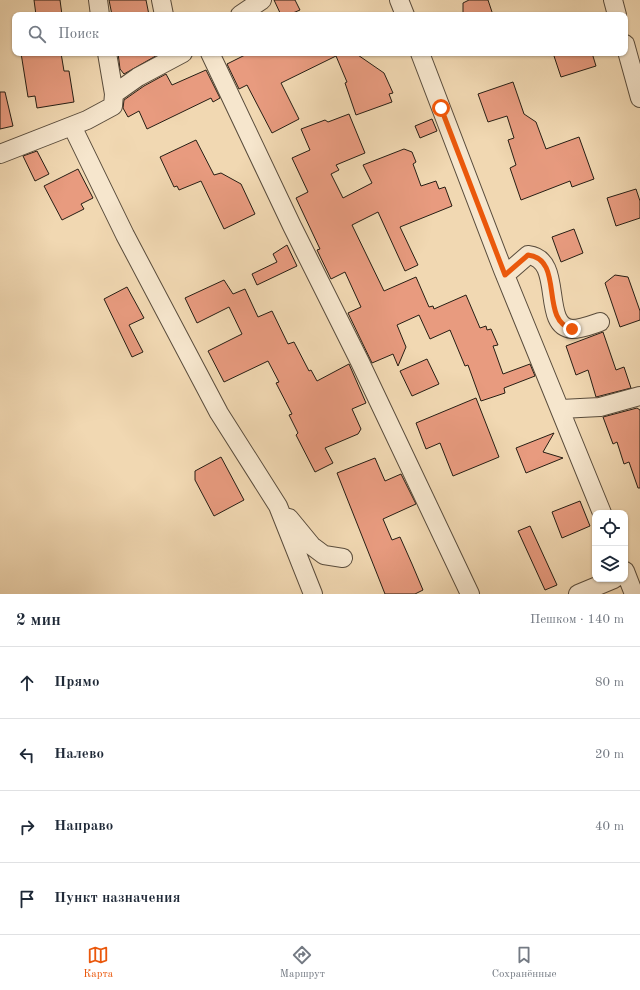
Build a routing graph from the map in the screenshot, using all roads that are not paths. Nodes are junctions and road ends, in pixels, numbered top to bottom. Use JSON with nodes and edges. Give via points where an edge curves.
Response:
{"nodes":[{"id":1,"x":98,"y":0,"type":"edge"},
{"id":2,"x":161,"y":0,"type":"edge"},
{"id":3,"x":262,"y":0,"type":"edge"},
{"id":4,"x":399,"y":0,"type":"edge"},
{"id":5,"x":613,"y":0,"type":"edge"},
{"id":6,"x":100,"y":12,"type":"edge"},
{"id":7,"x":163,"y":12,"type":"edge"},
{"id":8,"x":244,"y":12,"type":"edge"},
{"id":9,"x":404,"y":12,"type":"edge"},
{"id":10,"x":616,"y":12,"type":"edge"},
{"id":11,"x":628,"y":55,"type":"edge"},
{"id":12,"x":108,"y":56,"type":"edge"},
{"id":13,"x":174,"y":56,"type":"edge"},
{"id":14,"x":211,"y":56,"type":"edge"},
{"id":15,"x":421,"y":56,"type":"edge"},
{"id":16,"x":114,"y":94,"type":"junction"},
{"id":17,"x":640,"y":98,"type":"edge"},
{"id":18,"x":72,"y":126,"type":"junction"},
{"id":19,"x":0,"y":154,"type":"edge"},
{"id":20,"x":505,"y":275,"type":"junction"},
{"id":21,"x":600,"y":322,"type":"dead end"},
{"id":22,"x":640,"y":388,"type":"edge"},
{"id":23,"x":640,"y":391,"type":"edge"},
{"id":24,"x":640,"y":396,"type":"edge"},
{"id":25,"x":561,"y":409,"type":"junction"},
{"id":26,"x":278,"y":506,"type":"junction"},
{"id":27,"x":601,"y":510,"type":"edge"},
{"id":28,"x":324,"y":555,"type":"junction"},
{"id":29,"x":343,"y":558,"type":"dead end"},
{"id":30,"x":301,"y":566,"type":"junction"},
{"id":31,"x":606,"y":582,"type":"edge"},
{"id":32,"x":627,"y":582,"type":"edge"},
{"id":33,"x":313,"y":594,"type":"edge"},
{"id":34,"x":470,"y":594,"type":"edge"},
{"id":35,"x":578,"y":594,"type":"edge"},
{"id":36,"x":634,"y":594,"type":"edge"}],
"edges":[{"from":1,"to":6,"type":"street"},
{"from":2,"to":7,"type":"street"},
{"from":3,"to":8,"type":"street"},
{"from":4,"to":9,"type":"street"},
{"from":5,"to":10,"type":"street"},
{"from":11,"to":17,"type":"street"},
{"from":12,"to":16,"type":"street"},
{"from":13,"to":16,"type":"street"},
{"from":14,"to":34,"type":"street"},
{"from":15,"to":20,"type":"street"},
{"from":16,"to":18,"type":"street","via":[[113,106]]},
{"from":18,"to":19,"type":"street"},
{"from":18,"to":26,"type":"street","via":[[125,235],[216,406]]},
{"from":20,"to":21,"type":"street","via":[[528,255],[536,256],[543,262],[558,319],[565,327],[584,328]]},
{"from":20,"to":25,"type":"street"},
{"from":22,"to":23,"type":"street"},
{"from":24,"to":25,"type":"street","via":[[600,407]]},
{"from":25,"to":27,"type":"street"},
{"from":26,"to":28,"type":"street","via":[[312,546]]},
{"from":26,"to":30,"type":"street"},
{"from":28,"to":29,"type":"street"},
{"from":28,"to":30,"type":"street","via":[[308,557]]},
{"from":30,"to":33,"type":"street"},
{"from":31,"to":35,"type":"street"},
{"from":32,"to":36,"type":"street"}]}
